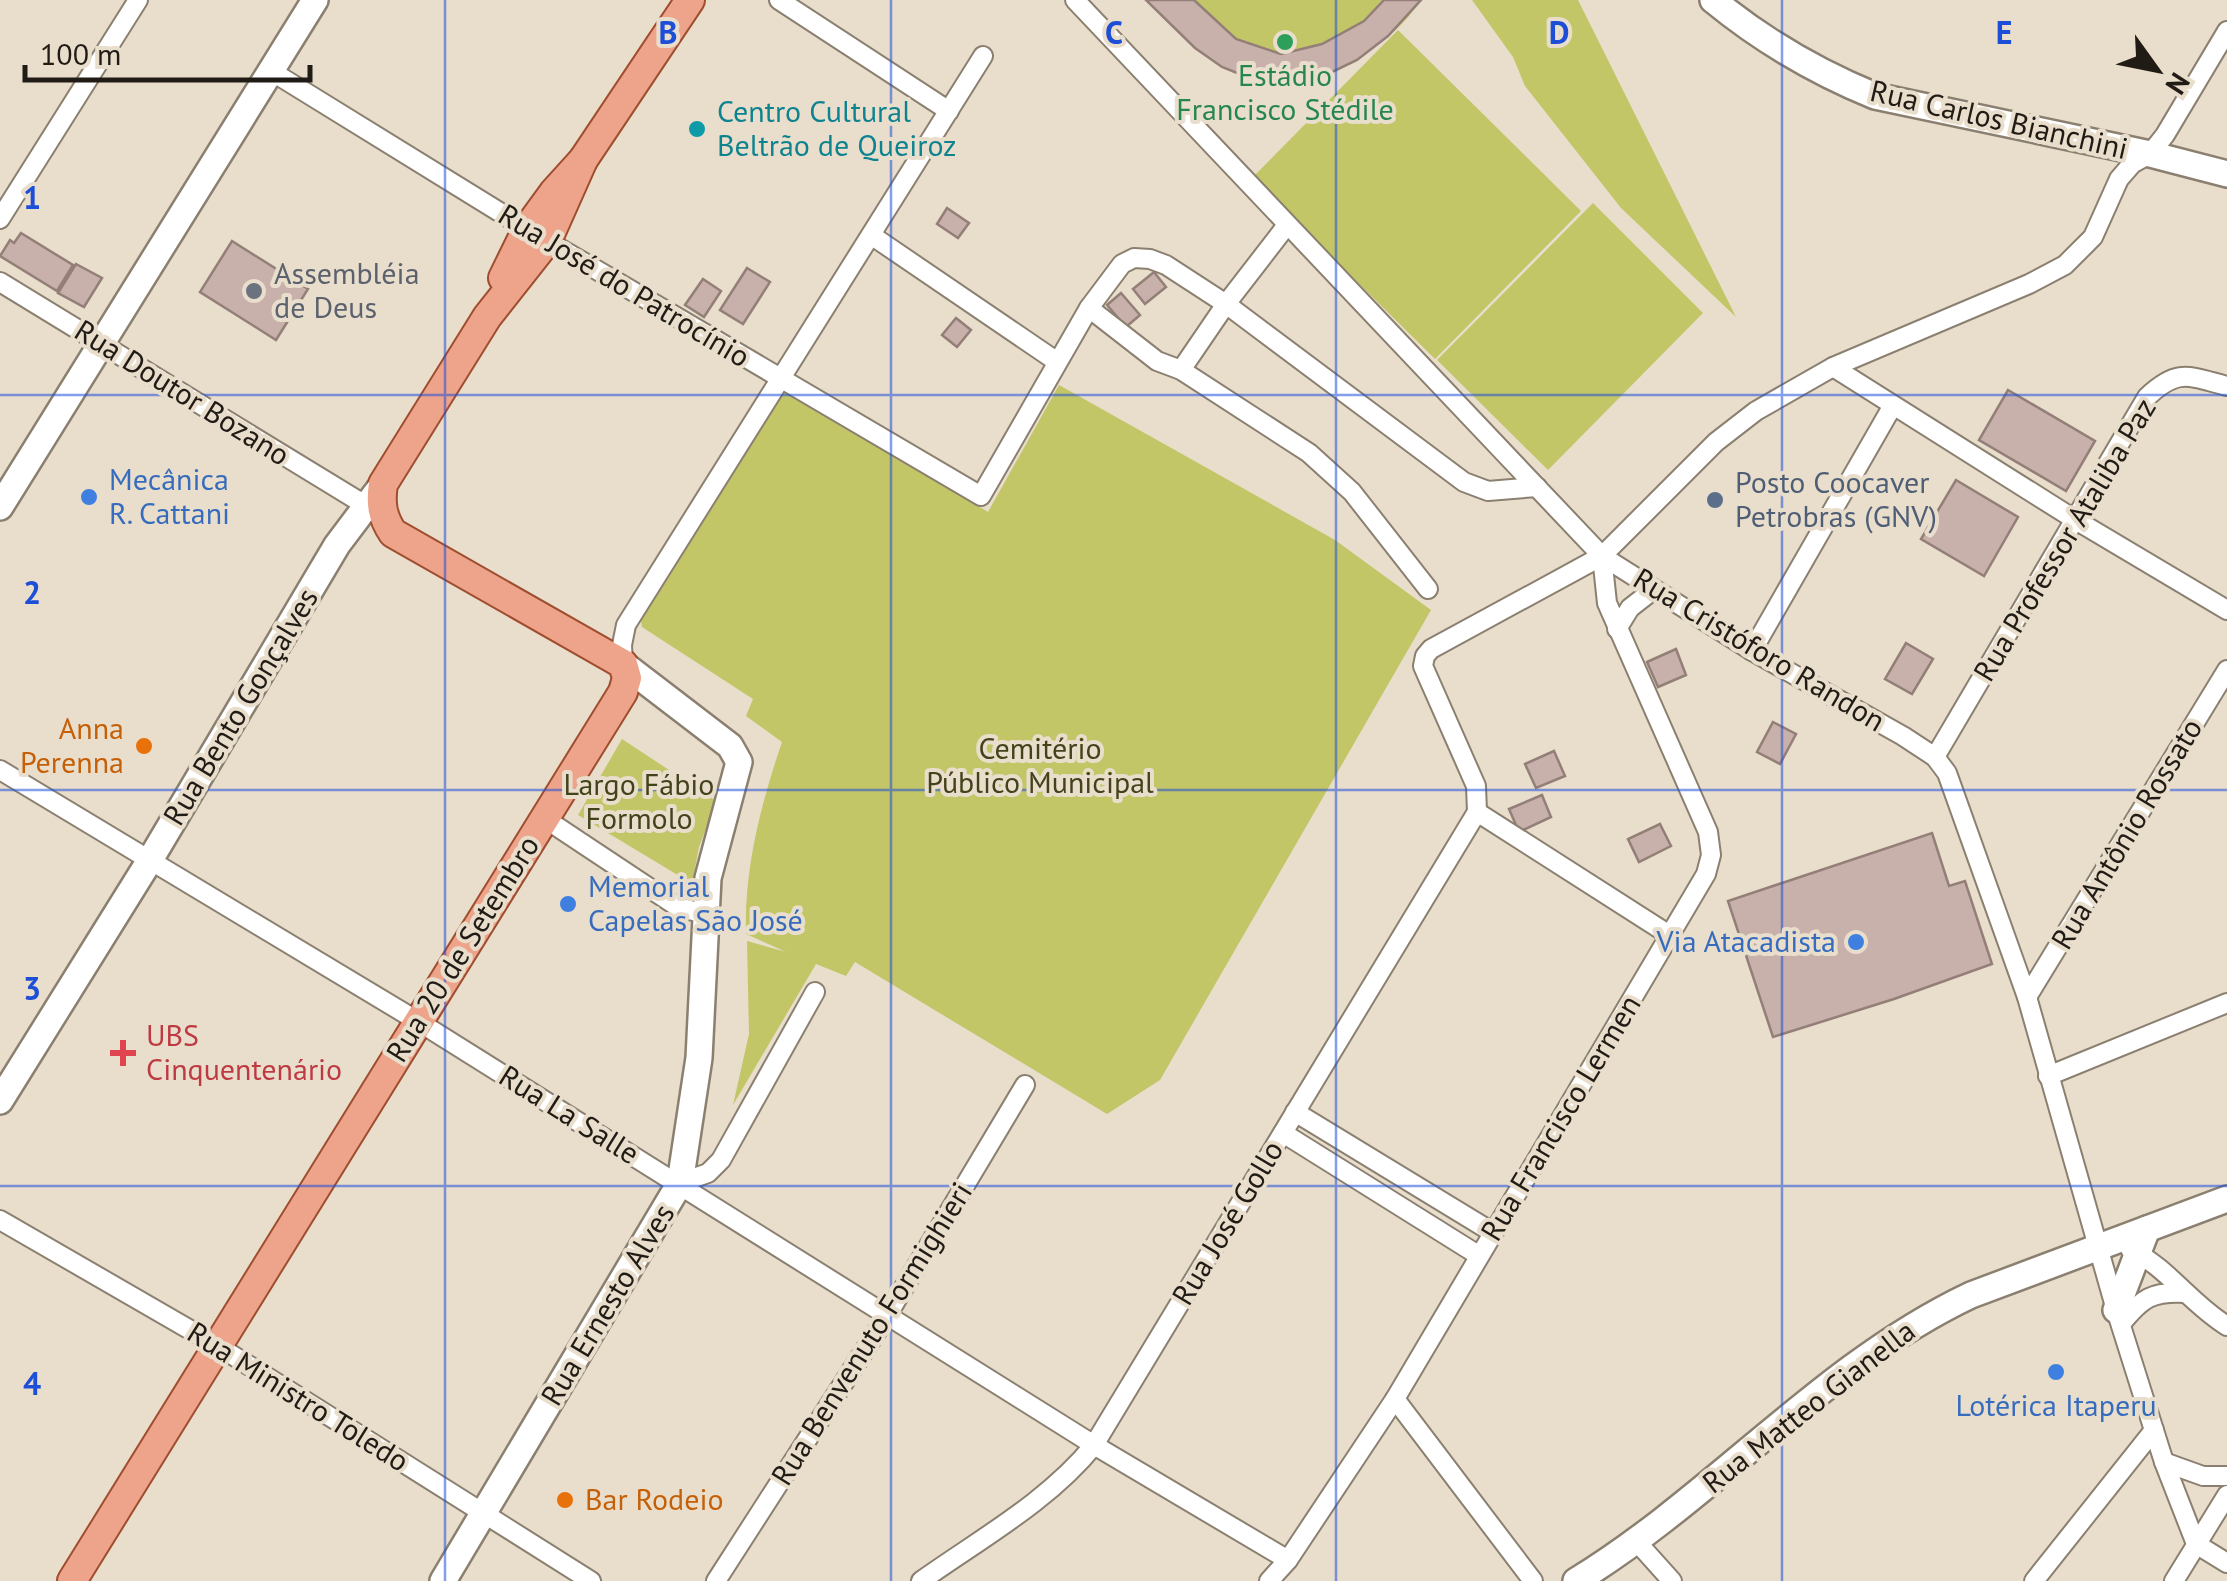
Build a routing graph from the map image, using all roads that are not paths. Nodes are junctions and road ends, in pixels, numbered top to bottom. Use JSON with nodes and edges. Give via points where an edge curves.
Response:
{"nodes":[{"id":1,"x":138,"y":0,"type":"edge"},
{"id":2,"x":315,"y":0,"type":"edge"},
{"id":3,"x":690,"y":0,"type":"edge"},
{"id":4,"x":779,"y":0,"type":"edge"},
{"id":5,"x":1075,"y":0,"type":"edge"},
{"id":6,"x":1714,"y":0,"type":"edge"},
{"id":7,"x":1736,"y":0,"type":"edge"},
{"id":8,"x":2227,"y":31,"type":"edge"},
{"id":9,"x":1778,"y":48,"type":"junction"},
{"id":10,"x":983,"y":56,"type":"dead end"},
{"id":11,"x":271,"y":70,"type":"junction"},
{"id":12,"x":948,"y":111,"type":"junction"},
{"id":13,"x":2150,"y":154,"type":"junction"},
{"id":14,"x":2227,"y":174,"type":"edge"},
{"id":15,"x":0,"y":219,"type":"edge"},
{"id":16,"x":1287,"y":225,"type":"junction"},
{"id":17,"x":537,"y":235,"type":"junction"},
{"id":18,"x":871,"y":235,"type":"junction"},
{"id":19,"x":0,"y":282,"type":"edge"},
{"id":20,"x":1226,"y":304,"type":"junction"},
{"id":21,"x":1089,"y":308,"type":"junction"},
{"id":22,"x":102,"y":343,"type":"junction"},
{"id":23,"x":1056,"y":361,"type":"junction"},
{"id":24,"x":1833,"y":367,"type":"junction"},
{"id":25,"x":1181,"y":370,"type":"junction"},
{"id":26,"x":780,"y":380,"type":"junction"},
{"id":27,"x":2227,"y":386,"type":"edge"},
{"id":28,"x":1892,"y":407,"type":"junction"},
{"id":29,"x":1537,"y":487,"type":"junction"},
{"id":30,"x":374,"y":494,"type":"junction"},
{"id":31,"x":0,"y":507,"type":"edge"},
{"id":32,"x":2074,"y":519,"type":"junction"},
{"id":33,"x":393,"y":533,"type":"junction"},
{"id":34,"x":337,"y":545,"type":"junction"},
{"id":35,"x":1602,"y":556,"type":"junction"},
{"id":36,"x":1428,"y":590,"type":"dead end"},
{"id":37,"x":1653,"y":590,"type":"junction"},
{"id":38,"x":2227,"y":610,"type":"edge"},
{"id":39,"x":1617,"y":630,"type":"junction"},
{"id":40,"x":1752,"y":651,"type":"junction"},
{"id":41,"x":624,"y":664,"type":"junction"},
{"id":42,"x":2227,"y":670,"type":"edge"},
{"id":43,"x":1934,"y":757,"type":"junction"},
{"id":44,"x":0,"y":770,"type":"edge"},
{"id":45,"x":1476,"y":812,"type":"junction"},
{"id":46,"x":544,"y":818,"type":"junction"},
{"id":47,"x":150,"y":860,"type":"junction"},
{"id":48,"x":705,"y":914,"type":"junction"},
{"id":49,"x":1671,"y":936,"type":"junction"},
{"id":50,"x":815,"y":992,"type":"dead end"},
{"id":51,"x":2027,"y":998,"type":"junction"},
{"id":52,"x":2227,"y":1004,"type":"edge"},
{"id":53,"x":419,"y":1022,"type":"junction"},
{"id":54,"x":2048,"y":1076,"type":"junction"},
{"id":55,"x":1025,"y":1086,"type":"dead end"},
{"id":56,"x":0,"y":1101,"type":"edge"},
{"id":57,"x":1295,"y":1112,"type":"junction"},
{"id":58,"x":1283,"y":1133,"type":"junction"},
{"id":59,"x":680,"y":1183,"type":"junction"},
{"id":60,"x":2227,"y":1199,"type":"edge"},
{"id":61,"x":0,"y":1220,"type":"edge"},
{"id":62,"x":1492,"y":1232,"type":"junction"},
{"id":63,"x":2125,"y":1244,"type":"junction"},
{"id":64,"x":1478,"y":1255,"type":"junction"},
{"id":65,"x":2186,"y":1293,"type":"junction"},
{"id":66,"x":888,"y":1314,"type":"junction"},
{"id":67,"x":2118,"y":1317,"type":"junction"},
{"id":68,"x":2227,"y":1326,"type":"edge"},
{"id":69,"x":218,"y":1346,"type":"junction"},
{"id":70,"x":1395,"y":1399,"type":"junction"},
{"id":71,"x":2154,"y":1430,"type":"junction"},
{"id":72,"x":1094,"y":1445,"type":"junction"},
{"id":73,"x":2164,"y":1462,"type":"junction"},
{"id":74,"x":2227,"y":1476,"type":"edge"},
{"id":75,"x":2227,"y":1495,"type":"edge"},
{"id":76,"x":484,"y":1512,"type":"junction"},
{"id":77,"x":1637,"y":1542,"type":"junction"},
{"id":78,"x":2196,"y":1544,"type":"junction"},
{"id":79,"x":1288,"y":1560,"type":"junction"},
{"id":80,"x":2227,"y":1563,"type":"edge"},
{"id":81,"x":72,"y":1581,"type":"edge"},
{"id":82,"x":443,"y":1581,"type":"edge"},
{"id":83,"x":591,"y":1581,"type":"edge"},
{"id":84,"x":716,"y":1581,"type":"edge"},
{"id":85,"x":922,"y":1581,"type":"edge"},
{"id":86,"x":1268,"y":1581,"type":"edge"},
{"id":87,"x":1533,"y":1581,"type":"edge"},
{"id":88,"x":1576,"y":1581,"type":"edge"},
{"id":89,"x":1672,"y":1581,"type":"edge"},
{"id":90,"x":2034,"y":1581,"type":"edge"},
{"id":91,"x":2174,"y":1581,"type":"edge"}],
"edges":[{"from":1,"to":15,"type":"street"},
{"from":2,"to":11,"type":"street"},
{"from":3,"to":17,"type":"main road","name":"Rua Bento Gonçalves","via":[[583,160],[554,192]]},
{"from":4,"to":12,"type":"street"},
{"from":5,"to":16,"type":"street","name":"Rua Cristóforo Randon"},
{"from":6,"to":9,"type":"street","name":"Rua Carlos Bianchini"},
{"from":7,"to":9,"type":"street","name":"Rua Carlos Bianchini"},
{"from":8,"to":13,"type":"street"},
{"from":9,"to":13,"type":"street","name":"Rua Carlos Bianchini","via":[[1876,96]]},
{"from":10,"to":12,"type":"street","name":"Rua 20 de Setembro"},
{"from":11,"to":17,"type":"street","name":"Rua José do Patrocínio"},
{"from":11,"to":22,"type":"street"},
{"from":12,"to":18,"type":"street","name":"Rua 20 de Setembro"},
{"from":13,"to":14,"type":"street","name":"Rua Carlos Bianchini"},
{"from":13,"to":24,"type":"street","via":[[2119,179],[2093,237],[2065,265]]},
{"from":16,"to":20,"type":"street"},
{"from":16,"to":29,"type":"street","name":"Rua Cristóforo Randon"},
{"from":17,"to":26,"type":"street","name":"Rua José do Patrocínio"},
{"from":17,"to":30,"type":"main road","name":"Rua Bento Gonçalves"},
{"from":18,"to":23,"type":"street"},
{"from":18,"to":26,"type":"street","name":"Rua 20 de Setembro"},
{"from":19,"to":22,"type":"street","name":"Rua Doutor Bozano"},
{"from":20,"to":21,"type":"street","via":[[1166,266],[1134,258]]},
{"from":20,"to":25,"type":"street"},
{"from":20,"to":29,"type":"street","via":[[1464,482],[1488,491]]},
{"from":21,"to":23,"type":"street"},
{"from":21,"to":25,"type":"street","via":[[1157,361]]},
{"from":22,"to":30,"type":"street","name":"Rua Doutor Bozano"},
{"from":22,"to":31,"type":"street"},
{"from":23,"to":26,"type":"street","name":"Rua José do Patrocínio","via":[[981,496]]},
{"from":24,"to":28,"type":"street"},
{"from":24,"to":35,"type":"street","via":[[1716,442]]},
{"from":25,"to":36,"type":"street","via":[[1309,453],[1352,492]]},
{"from":26,"to":41,"type":"street","name":"Rua 20 de Setembro","via":[[626,625]]},
{"from":27,"to":32,"type":"street","name":"Rua Professor Ataliba Paz","via":[[2184,374],[2165,380],[2147,397]]},
{"from":28,"to":32,"type":"street"},
{"from":28,"to":40,"type":"street"},
{"from":29,"to":35,"type":"street","name":"Rua Cristóforo Randon"},
{"from":30,"to":33,"type":"main road"},
{"from":30,"to":34,"type":"street","name":"Rua Bento Gonçalves"},
{"from":32,"to":38,"type":"street"},
{"from":32,"to":43,"type":"street","name":"Rua Professor Ataliba Paz"},
{"from":33,"to":34,"type":"street"},
{"from":33,"to":41,"type":"main road"},
{"from":34,"to":47,"type":"street","name":"Rua Bento Gonçalves"},
{"from":35,"to":37,"type":"street","name":"Rua Cristóforo Randon"},
{"from":35,"to":39,"type":"street","name":"Rua Francisco Lermen"},
{"from":35,"to":45,"type":"street","via":[[1424,656],[1422,666],[1476,786]]},
{"from":37,"to":39,"type":"street","via":[[1630,608]]},
{"from":37,"to":40,"type":"street","name":"Rua Cristóforo Randon"},
{"from":39,"to":49,"type":"street","name":"Rua Francisco Lermen","via":[[1708,832],[1706,874]]},
{"from":40,"to":43,"type":"street","name":"Rua Cristóforo Randon"},
{"from":41,"to":46,"type":"main road","name":"Rua 20 de Setembro","via":[[623,692]]},
{"from":41,"to":48,"type":"street","via":[[738,754]]},
{"from":42,"to":51,"type":"street","name":"Rua Antônio Rossato"},
{"from":43,"to":51,"type":"street","name":"Rua Cristóforo Randon","via":[[1948,773]]},
{"from":44,"to":47,"type":"street","name":"Rua La Salle"},
{"from":45,"to":49,"type":"street"},
{"from":45,"to":57,"type":"street","name":"Rua José Gollo"},
{"from":46,"to":48,"type":"street","via":[[678,907]]},
{"from":46,"to":53,"type":"main road","name":"Rua 20 de Setembro"},
{"from":47,"to":53,"type":"street","name":"Rua La Salle"},
{"from":47,"to":56,"type":"street","name":"Rua Bento Gonçalves"},
{"from":48,"to":59,"type":"street","via":[[700,1058]]},
{"from":49,"to":62,"type":"street","name":"Rua Francisco Lermen"},
{"from":50,"to":59,"type":"street","name":"Rua Ernesto Alves","via":[[721,1160]]},
{"from":51,"to":54,"type":"street","name":"Rua Cristóforo Randon"},
{"from":52,"to":54,"type":"street"},
{"from":53,"to":59,"type":"street","name":"Rua La Salle"},
{"from":53,"to":69,"type":"main road","name":"Rua 20 de Setembro"},
{"from":54,"to":63,"type":"street","name":"Rua Cristóforo Randon"},
{"from":55,"to":66,"type":"street","name":"Rua Benvenuto Formighieri"},
{"from":57,"to":58,"type":"street","name":"Rua José Gollo"},
{"from":57,"to":62,"type":"street"},
{"from":58,"to":64,"type":"street"},
{"from":58,"to":72,"type":"street","name":"Rua José Gollo"},
{"from":59,"to":66,"type":"street","name":"Rua La Salle"},
{"from":59,"to":76,"type":"street","name":"Rua Ernesto Alves"},
{"from":60,"to":63,"type":"street","name":"Rua Matteo Gianella"},
{"from":61,"to":69,"type":"street","name":"Rua Ministro Toledo"},
{"from":62,"to":64,"type":"street","name":"Rua Francisco Lermen"},
{"from":63,"to":65,"type":"street"},
{"from":63,"to":67,"type":"street"},
{"from":63,"to":67,"type":"street","name":"Rua Cristóforo Randon"},
{"from":63,"to":77,"type":"street","name":"Rua Matteo Gianella","via":[[1971,1295],[1898,1334]]},
{"from":64,"to":70,"type":"street","name":"Rua Francisco Lermen"},
{"from":65,"to":67,"type":"street","via":[[2162,1292]]},
{"from":65,"to":68,"type":"street"},
{"from":66,"to":72,"type":"street","name":"Rua La Salle"},
{"from":66,"to":84,"type":"street","name":"Rua Benvenuto Formighieri"},
{"from":67,"to":71,"type":"street","name":"Rua Cristóforo Randon"},
{"from":69,"to":76,"type":"street","name":"Rua Ministro Toledo"},
{"from":69,"to":81,"type":"main road","name":"Rua 20 de Setembro"},
{"from":70,"to":79,"type":"street","name":"Rua Francisco Lermen"},
{"from":70,"to":87,"type":"street"},
{"from":71,"to":73,"type":"street","name":"Rua Cristóforo Randon"},
{"from":71,"to":90,"type":"street"},
{"from":72,"to":79,"type":"street","name":"Rua La Salle"},
{"from":72,"to":85,"type":"street","name":"Rua José Gollo","via":[[1075,1470]]},
{"from":73,"to":74,"type":"street","via":[[2203,1476]]},
{"from":73,"to":78,"type":"street","name":"Rua Cristóforo Randon"},
{"from":75,"to":78,"type":"street"},
{"from":76,"to":82,"type":"street","name":"Rua Ernesto Alves"},
{"from":76,"to":83,"type":"street","name":"Rua Ministro Toledo"},
{"from":77,"to":88,"type":"street","name":"Rua Matteo Gianella"},
{"from":77,"to":89,"type":"street"},
{"from":78,"to":80,"type":"street"},
{"from":78,"to":91,"type":"street"},
{"from":79,"to":86,"type":"street","name":"Rua Francisco Lermen"}]}
